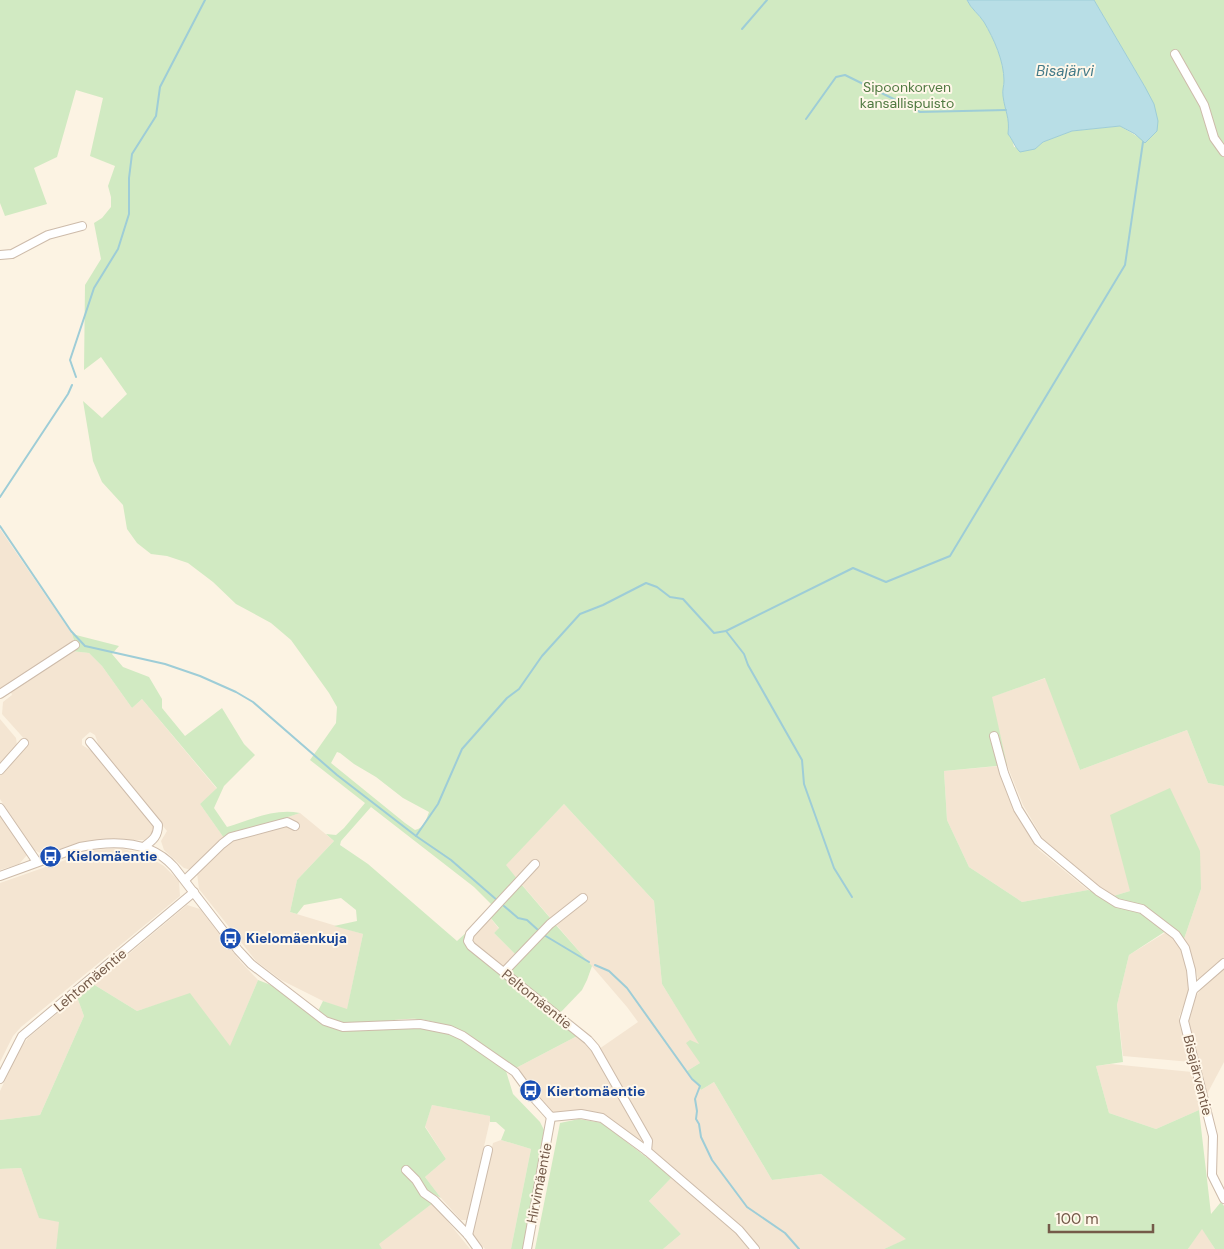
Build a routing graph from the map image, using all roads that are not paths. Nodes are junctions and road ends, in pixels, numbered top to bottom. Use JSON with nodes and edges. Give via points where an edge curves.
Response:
{"nodes":[{"id":1,"x":1175,"y":54,"type":"dead end"},
{"id":2,"x":1224,"y":152,"type":"edge"},
{"id":3,"x":82,"y":226,"type":"dead end"},
{"id":4,"x":0,"y":255,"type":"edge"},
{"id":5,"x":75,"y":646,"type":"dead end"},
{"id":6,"x":0,"y":694,"type":"edge"},
{"id":7,"x":994,"y":736,"type":"dead end"},
{"id":8,"x":90,"y":742,"type":"dead end"},
{"id":9,"x":24,"y":743,"type":"dead end"},
{"id":10,"x":0,"y":770,"type":"edge"},
{"id":11,"x":0,"y":808,"type":"edge"},
{"id":12,"x":295,"y":826,"type":"dead end"},
{"id":13,"x":145,"y":846,"type":"junction"},
{"id":14,"x":37,"y":862,"type":"junction"},
{"id":15,"x":535,"y":864,"type":"dead end"},
{"id":16,"x":0,"y":876,"type":"edge"},
{"id":17,"x":185,"y":880,"type":"junction"},
{"id":18,"x":194,"y":892,"type":"junction"},
{"id":19,"x":583,"y":898,"type":"dead end"},
{"id":20,"x":1224,"y":963,"type":"edge"},
{"id":21,"x":504,"y":972,"type":"junction"},
{"id":22,"x":1193,"y":990,"type":"junction"},
{"id":23,"x":0,"y":1079,"type":"edge"},
{"id":24,"x":551,"y":1117,"type":"junction"},
{"id":25,"x":488,"y":1150,"type":"dead end"},
{"id":26,"x":647,"y":1151,"type":"junction"},
{"id":27,"x":406,"y":1170,"type":"dead end"},
{"id":28,"x":1224,"y":1200,"type":"edge"},
{"id":29,"x":468,"y":1235,"type":"junction"},
{"id":30,"x":478,"y":1249,"type":"edge"},
{"id":31,"x":527,"y":1249,"type":"edge"},
{"id":32,"x":755,"y":1249,"type":"edge"}],
"edges":[{"from":1,"to":2,"type":"street","via":[[1204,105],[1214,138]]},
{"from":3,"to":4,"type":"street","via":[[48,235],[12,254]]},
{"from":5,"to":6,"type":"street"},
{"from":7,"to":22,"type":"street","via":[[1018,809],[1038,841],[1098,891],[1117,903],[1142,910],[1176,935],[1185,948]]},
{"from":8,"to":13,"type":"street","via":[[158,825],[154,840]]},
{"from":9,"to":10,"type":"street"},
{"from":11,"to":14,"type":"street"},
{"from":12,"to":17,"type":"street","via":[[287,822],[231,837]]},
{"from":13,"to":14,"type":"street","via":[[92,845]]},
{"from":13,"to":17,"type":"street","via":[[166,858]]},
{"from":14,"to":16,"type":"street"},
{"from":15,"to":21,"type":"street","name":"Peltomäentie","via":[[470,934],[468,941],[471,946]]},
{"from":17,"to":18,"type":"street"},
{"from":18,"to":23,"type":"street","name":"Lehtomäentie","via":[[22,1036]]},
{"from":18,"to":24,"type":"street","via":[[251,964],[325,1022],[342,1027],[420,1024],[450,1030],[516,1072]]},
{"from":19,"to":21,"type":"street","via":[[550,924]]},
{"from":20,"to":22,"type":"street"},
{"from":21,"to":26,"type":"street","name":"Peltomäentie","via":[[595,1048],[648,1141]]},
{"from":22,"to":28,"type":"street","name":"Bisajärventie","via":[[1184,1021],[1213,1136],[1212,1175]]},
{"from":24,"to":26,"type":"street","via":[[581,1114],[602,1118]]},
{"from":24,"to":31,"type":"street","name":"Hirvimäentie"},
{"from":25,"to":29,"type":"street"},
{"from":26,"to":32,"type":"street","via":[[739,1230]]},
{"from":27,"to":29,"type":"street","via":[[424,1193]]},
{"from":29,"to":30,"type":"street"}]}
